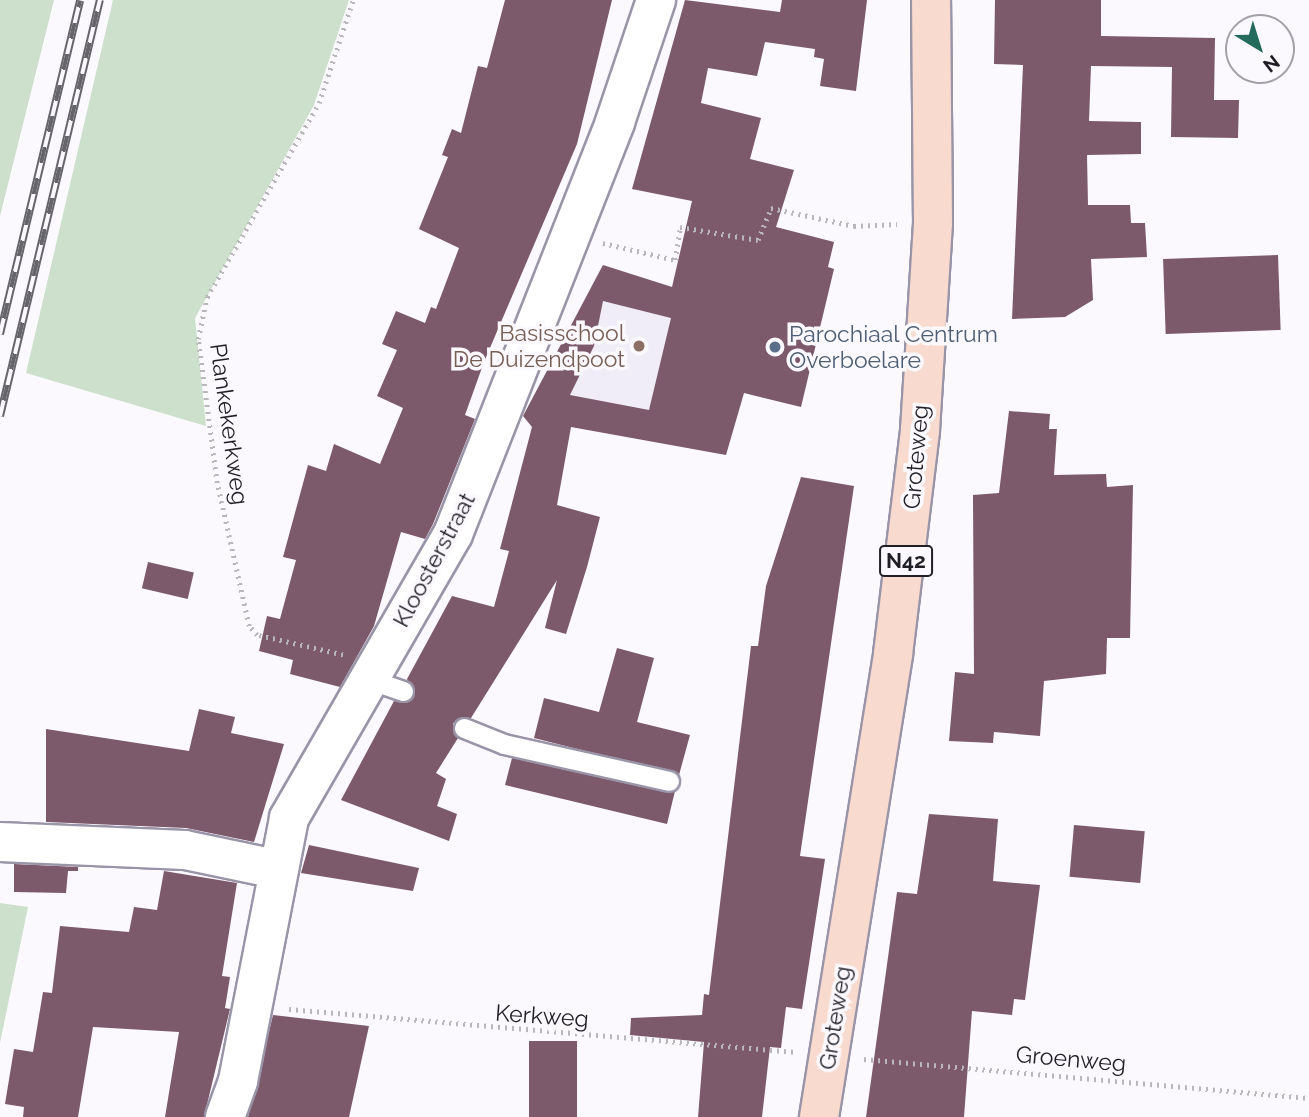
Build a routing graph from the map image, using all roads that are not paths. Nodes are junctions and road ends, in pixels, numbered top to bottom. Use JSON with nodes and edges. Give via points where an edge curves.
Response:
{"nodes":[{"id":1,"x":656,"y":0,"type":"edge"},
{"id":2,"x":932,"y":0,"type":"edge"},
{"id":3,"x":372,"y":671,"type":"junction"},
{"id":4,"x":403,"y":691,"type":"dead end"},
{"id":5,"x":464,"y":728,"type":"dead end"},
{"id":6,"x":669,"y":781,"type":"dead end"},
{"id":7,"x":0,"y":842,"type":"edge"},
{"id":8,"x":276,"y":869,"type":"junction"},
{"id":9,"x":225,"y":1117,"type":"edge"},
{"id":10,"x":819,"y":1117,"type":"edge"}],
"edges":[{"from":1,"to":3,"type":"street","name":"Kloosterstraat","via":[[572,235],[505,389],[490,450],[453,534]]},
{"from":2,"to":10,"type":"main road","name":"Groteweg","number":"N42","via":[[933,223],[908,542]]},
{"from":3,"to":4,"type":"lane"},
{"from":3,"to":8,"type":"street","name":"Kloosterstraat","via":[[289,818]]},
{"from":5,"to":6,"type":"lane","via":[[504,744]]},
{"from":7,"to":8,"type":"street","via":[[186,850]]},
{"from":8,"to":9,"type":"street","name":"Kloosterstraat","via":[[253,1003]]}]}
